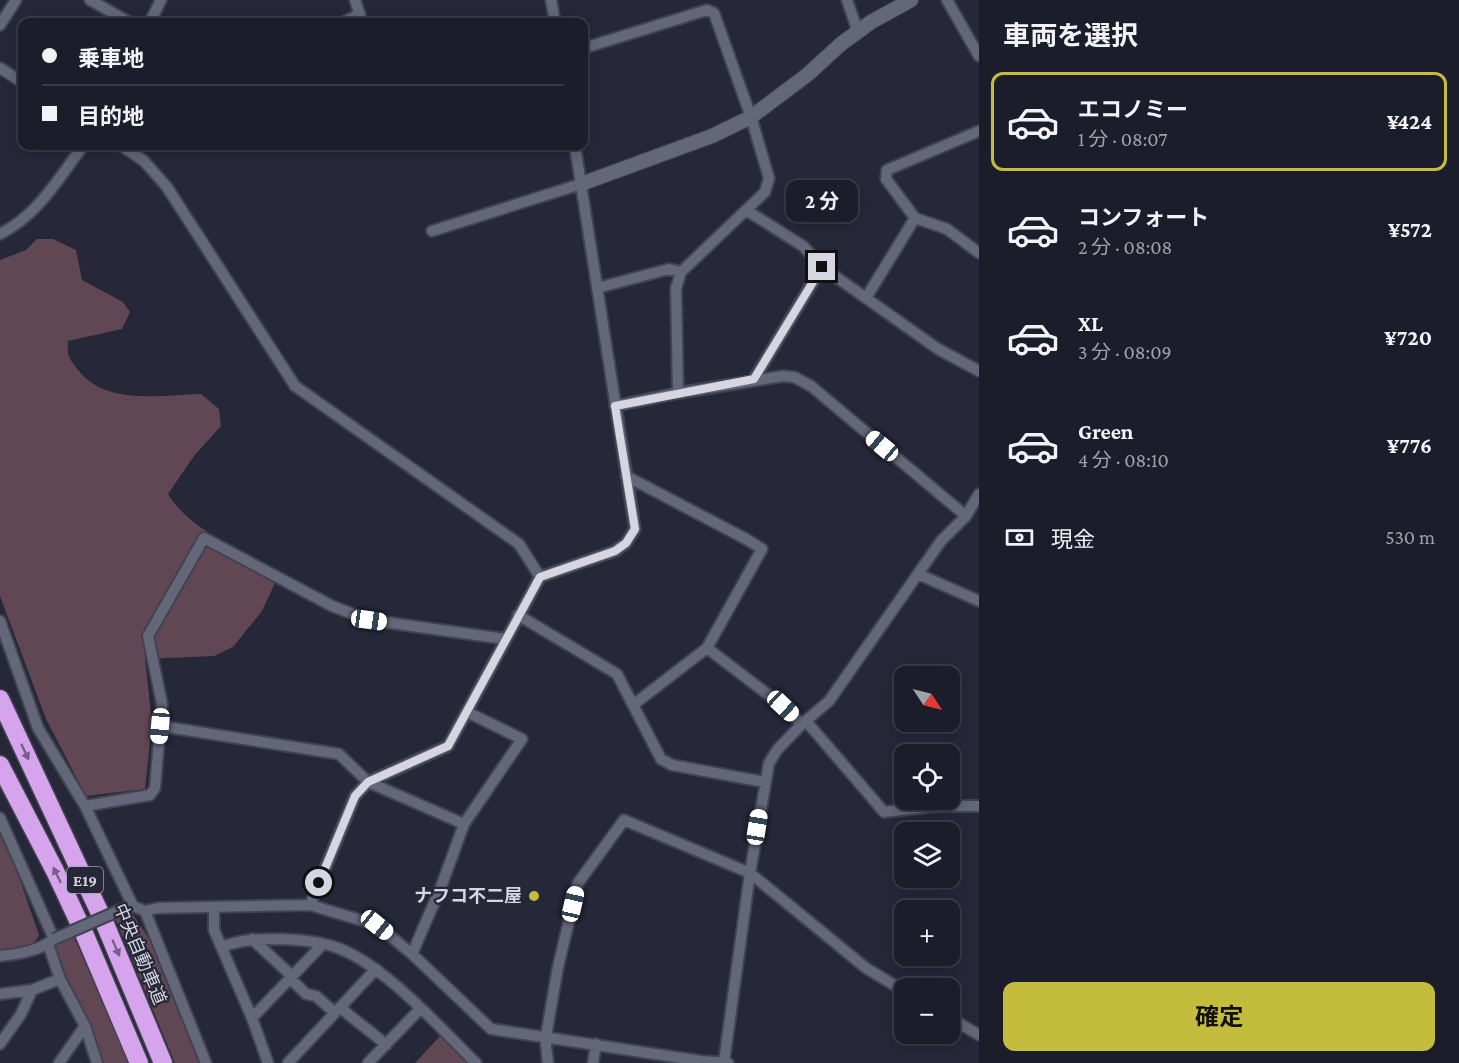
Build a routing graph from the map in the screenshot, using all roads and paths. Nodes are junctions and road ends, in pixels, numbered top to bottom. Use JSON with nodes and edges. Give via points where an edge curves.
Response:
{"nodes":[{"id":1,"x":16,"y":0,"type":"edge"},
{"id":2,"x":90,"y":0,"type":"edge"},
{"id":3,"x":161,"y":0,"type":"edge"},
{"id":4,"x":355,"y":0,"type":"edge"},
{"id":5,"x":551,"y":0,"type":"edge"},
{"id":6,"x":847,"y":0,"type":"edge"},
{"id":7,"x":911,"y":0,"type":"edge"},
{"id":8,"x":947,"y":0,"type":"edge"},
{"id":9,"x":122,"y":18,"type":"edge"},
{"id":10,"x":152,"y":18,"type":"edge"},
{"id":11,"x":361,"y":18,"type":"edge"},
{"id":12,"x":554,"y":18,"type":"edge"},
{"id":13,"x":0,"y":25,"type":"edge"},
{"id":14,"x":858,"y":32,"type":"junction"},
{"id":15,"x":588,"y":47,"type":"edge"},
{"id":16,"x":979,"y":56,"type":"edge"},
{"id":17,"x":0,"y":68,"type":"edge"},
{"id":18,"x":18,"y":79,"type":"edge"},
{"id":19,"x":751,"y":117,"type":"junction"},
{"id":20,"x":979,"y":131,"type":"edge"},
{"id":21,"x":79,"y":150,"type":"edge"},
{"id":22,"x":128,"y":150,"type":"edge"},
{"id":23,"x":576,"y":150,"type":"edge"},
{"id":24,"x":581,"y":184,"type":"junction"},
{"id":25,"x":746,"y":210,"type":"junction"},
{"id":26,"x":915,"y":218,"type":"junction"},
{"id":27,"x":432,"y":231,"type":"dead end"},
{"id":28,"x":0,"y":234,"type":"edge"},
{"id":29,"x":979,"y":253,"type":"edge"},
{"id":30,"x":822,"y":267,"type":"junction"},
{"id":31,"x":681,"y":272,"type":"junction"},
{"id":32,"x":597,"y":288,"type":"junction"},
{"id":33,"x":866,"y":298,"type":"junction"},
{"id":34,"x":979,"y":371,"type":"edge"},
{"id":35,"x":754,"y":379,"type":"junction"},
{"id":36,"x":678,"y":393,"type":"junction"},
{"id":37,"x":615,"y":406,"type":"junction"},
{"id":38,"x":626,"y":476,"type":"junction"},
{"id":39,"x":979,"y":494,"type":"edge"},
{"id":40,"x":966,"y":516,"type":"junction"},
{"id":41,"x":918,"y":574,"type":"junction"},
{"id":42,"x":540,"y":577,"type":"junction"},
{"id":43,"x":979,"y":601,"type":"edge"},
{"id":44,"x":518,"y":615,"type":"junction"},
{"id":45,"x":0,"y":621,"type":"edge"},
{"id":46,"x":506,"y":639,"type":"junction"},
{"id":47,"x":707,"y":648,"type":"junction"},
{"id":48,"x":0,"y":699,"type":"edge"},
{"id":49,"x":633,"y":705,"type":"junction"},
{"id":50,"x":467,"y":712,"type":"junction"},
{"id":51,"x":804,"y":722,"type":"junction"},
{"id":52,"x":160,"y":726,"type":"junction"},
{"id":53,"x":0,"y":765,"type":"edge"},
{"id":54,"x":368,"y":782,"type":"junction"},
{"id":55,"x":765,"y":782,"type":"junction"},
{"id":56,"x":85,"y":806,"type":"junction"},
{"id":57,"x":979,"y":806,"type":"edge"},
{"id":58,"x":0,"y":818,"type":"edge"},
{"id":59,"x":464,"y":824,"type":"junction"},
{"id":60,"x":750,"y":873,"type":"junction"},
{"id":61,"x":310,"y":905,"type":"junction"},
{"id":62,"x":129,"y":907,"type":"junction"},
{"id":63,"x":214,"y":907,"type":"junction"},
{"id":64,"x":145,"y":911,"type":"junction"},
{"id":65,"x":252,"y":939,"type":"junction"},
{"id":66,"x":51,"y":942,"type":"junction"},
{"id":67,"x":323,"y":944,"type":"junction"},
{"id":68,"x":222,"y":947,"type":"junction"},
{"id":69,"x":412,"y":954,"type":"junction"},
{"id":70,"x":0,"y":956,"type":"edge"},
{"id":71,"x":376,"y":969,"type":"junction"},
{"id":72,"x":291,"y":977,"type":"junction"},
{"id":73,"x":60,"y":979,"type":"junction"},
{"id":74,"x":894,"y":985,"type":"edge"},
{"id":75,"x":32,"y":990,"type":"junction"},
{"id":76,"x":0,"y":994,"type":"edge"},
{"id":77,"x":420,"y":1009,"type":"junction"},
{"id":78,"x":338,"y":1010,"type":"junction"},
{"id":79,"x":252,"y":1018,"type":"junction"},
{"id":80,"x":960,"y":1024,"type":"edge"},
{"id":81,"x":85,"y":1026,"type":"junction"},
{"id":82,"x":979,"y":1035,"type":"edge"},
{"id":83,"x":545,"y":1036,"type":"junction"},
{"id":84,"x":0,"y":1044,"type":"edge"},
{"id":85,"x":596,"y":1044,"type":"junction"},
{"id":86,"x":386,"y":1045,"type":"junction"},
{"id":87,"x":660,"y":1059,"type":"edge"},
{"id":88,"x":700,"y":1062,"type":"edge"},
{"id":89,"x":59,"y":1063,"type":"edge"},
{"id":90,"x":97,"y":1063,"type":"edge"},
{"id":91,"x":139,"y":1063,"type":"edge"},
{"id":92,"x":164,"y":1063,"type":"edge"},
{"id":93,"x":206,"y":1063,"type":"edge"},
{"id":94,"x":268,"y":1063,"type":"edge"},
{"id":95,"x":288,"y":1063,"type":"edge"},
{"id":96,"x":369,"y":1063,"type":"edge"},
{"id":97,"x":476,"y":1063,"type":"edge"},
{"id":98,"x":548,"y":1063,"type":"edge"},
{"id":99,"x":593,"y":1063,"type":"edge"},
{"id":100,"x":726,"y":1063,"type":"edge"}],
"edges":[{"from":1,"to":13,"type":"street"},
{"from":2,"to":9,"type":"street"},
{"from":3,"to":10,"type":"street"},
{"from":4,"to":11,"type":"street"},
{"from":5,"to":12,"type":"street"},
{"from":6,"to":14,"type":"street"},
{"from":7,"to":14,"type":"street"},
{"from":8,"to":16,"type":"street"},
{"from":14,"to":19,"type":"street"},
{"from":15,"to":19,"type":"street","via":[[707,10],[714,13]]},
{"from":17,"to":18,"type":"street"},
{"from":19,"to":24,"type":"street","via":[[712,136]]},
{"from":19,"to":25,"type":"street","via":[[769,178],[765,192]]},
{"from":20,"to":26,"type":"street","via":[[887,170],[886,179]]},
{"from":21,"to":28,"type":"street","via":[[36,208]]},
{"from":22,"to":42,"type":"street","via":[[144,161],[167,187],[295,386],[519,544]]},
{"from":23,"to":24,"type":"street"},
{"from":24,"to":27,"type":"street"},
{"from":24,"to":32,"type":"street"},
{"from":25,"to":30,"type":"street","via":[[803,246]]},
{"from":25,"to":31,"type":"street"},
{"from":26,"to":29,"type":"street","via":[[947,229]]},
{"from":26,"to":33,"type":"street"},
{"from":30,"to":33,"type":"street"},
{"from":30,"to":35,"type":"street"},
{"from":31,"to":32,"type":"street","via":[[669,269]]},
{"from":31,"to":36,"type":"street","via":[[676,288]]},
{"from":32,"to":37,"type":"street"},
{"from":33,"to":34,"type":"street","via":[[938,349]]},
{"from":35,"to":36,"type":"street"},
{"from":35,"to":40,"type":"street","via":[[794,377],[811,386]]},
{"from":36,"to":37,"type":"street"},
{"from":37,"to":38,"type":"street"},
{"from":38,"to":42,"type":"street","via":[[635,529],[626,543],[615,551]]},
{"from":38,"to":47,"type":"street","via":[[762,549]]},
{"from":39,"to":40,"type":"street"},
{"from":40,"to":41,"type":"street","via":[[941,541]]},
{"from":41,"to":43,"type":"street"},
{"from":41,"to":51,"type":"street","via":[[829,701]]},
{"from":42,"to":44,"type":"street"},
{"from":44,"to":46,"type":"street"},
{"from":44,"to":49,"type":"street","via":[[611,669]]},
{"from":45,"to":56,"type":"street","via":[[38,728]]},
{"from":46,"to":50,"type":"street"},
{"from":46,"to":52,"type":"street","via":[[369,620],[332,606],[204,538],[148,636],[162,704]]},
{"from":47,"to":49,"type":"street"},
{"from":47,"to":51,"type":"street"},
{"from":48,"to":92,"type":"highway","name":"中央自動車道","number":"E19","one_way":true,"via":[[96,904]]},
{"from":49,"to":55,"type":"street","via":[[661,759],[672,765]]},
{"from":50,"to":54,"type":"street","via":[[448,746]]},
{"from":50,"to":59,"type":"street","via":[[522,739]]},
{"from":51,"to":55,"type":"street","via":[[777,750]]},
{"from":51,"to":57,"type":"street","via":[[884,812]]},
{"from":52,"to":54,"type":"street","via":[[339,754]]},
{"from":52,"to":56,"type":"street","via":[[155,788],[150,795]]},
{"from":91,"to":53,"type":"highway","number":"E19","one_way":true,"via":[[84,933]]},
{"from":54,"to":59,"type":"street"},
{"from":54,"to":61,"type":"street","via":[[355,796]]},
{"from":55,"to":60,"type":"street"},
{"from":56,"to":62,"type":"street"},
{"from":58,"to":66,"type":"street"},
{"from":59,"to":69,"type":"street"},
{"from":60,"to":74,"type":"street","via":[[866,968]]},
{"from":60,"to":83,"type":"street","via":[[624,820],[578,883]]},
{"from":60,"to":100,"type":"street"},
{"from":61,"to":63,"type":"street"},
{"from":61,"to":69,"type":"street","via":[[377,925]]},
{"from":62,"to":64,"type":"street"},
{"from":62,"to":66,"type":"street","bridge":true},
{"from":63,"to":64,"type":"street"},
{"from":63,"to":68,"type":"street","via":[[214,930]]},
{"from":64,"to":93,"type":"street"},
{"from":65,"to":67,"type":"street"},
{"from":65,"to":68,"type":"street"},
{"from":65,"to":72,"type":"street"},
{"from":66,"to":70,"type":"street","via":[[22,954]]},
{"from":66,"to":73,"type":"street"},
{"from":67,"to":71,"type":"street"},
{"from":67,"to":72,"type":"street"},
{"from":68,"to":79,"type":"street"},
{"from":69,"to":83,"type":"street","via":[[491,1029]]},
{"from":71,"to":77,"type":"street"},
{"from":71,"to":78,"type":"street"},
{"from":72,"to":78,"type":"street","via":[[306,994]]},
{"from":72,"to":79,"type":"street"},
{"from":73,"to":75,"type":"street"},
{"from":73,"to":81,"type":"street"},
{"from":75,"to":76,"type":"street"},
{"from":75,"to":84,"type":"street"},
{"from":77,"to":86,"type":"street"},
{"from":77,"to":97,"type":"street"},
{"from":78,"to":86,"type":"street"},
{"from":78,"to":95,"type":"street"},
{"from":79,"to":94,"type":"street"},
{"from":80,"to":82,"type":"street"},
{"from":81,"to":89,"type":"street"},
{"from":81,"to":90,"type":"street"},
{"from":83,"to":85,"type":"street"},
{"from":83,"to":98,"type":"street"},
{"from":85,"to":87,"type":"street"},
{"from":85,"to":99,"type":"street"},
{"from":86,"to":96,"type":"street"},
{"from":87,"to":88,"type":"street"},
{"from":88,"to":100,"type":"street"}]}
